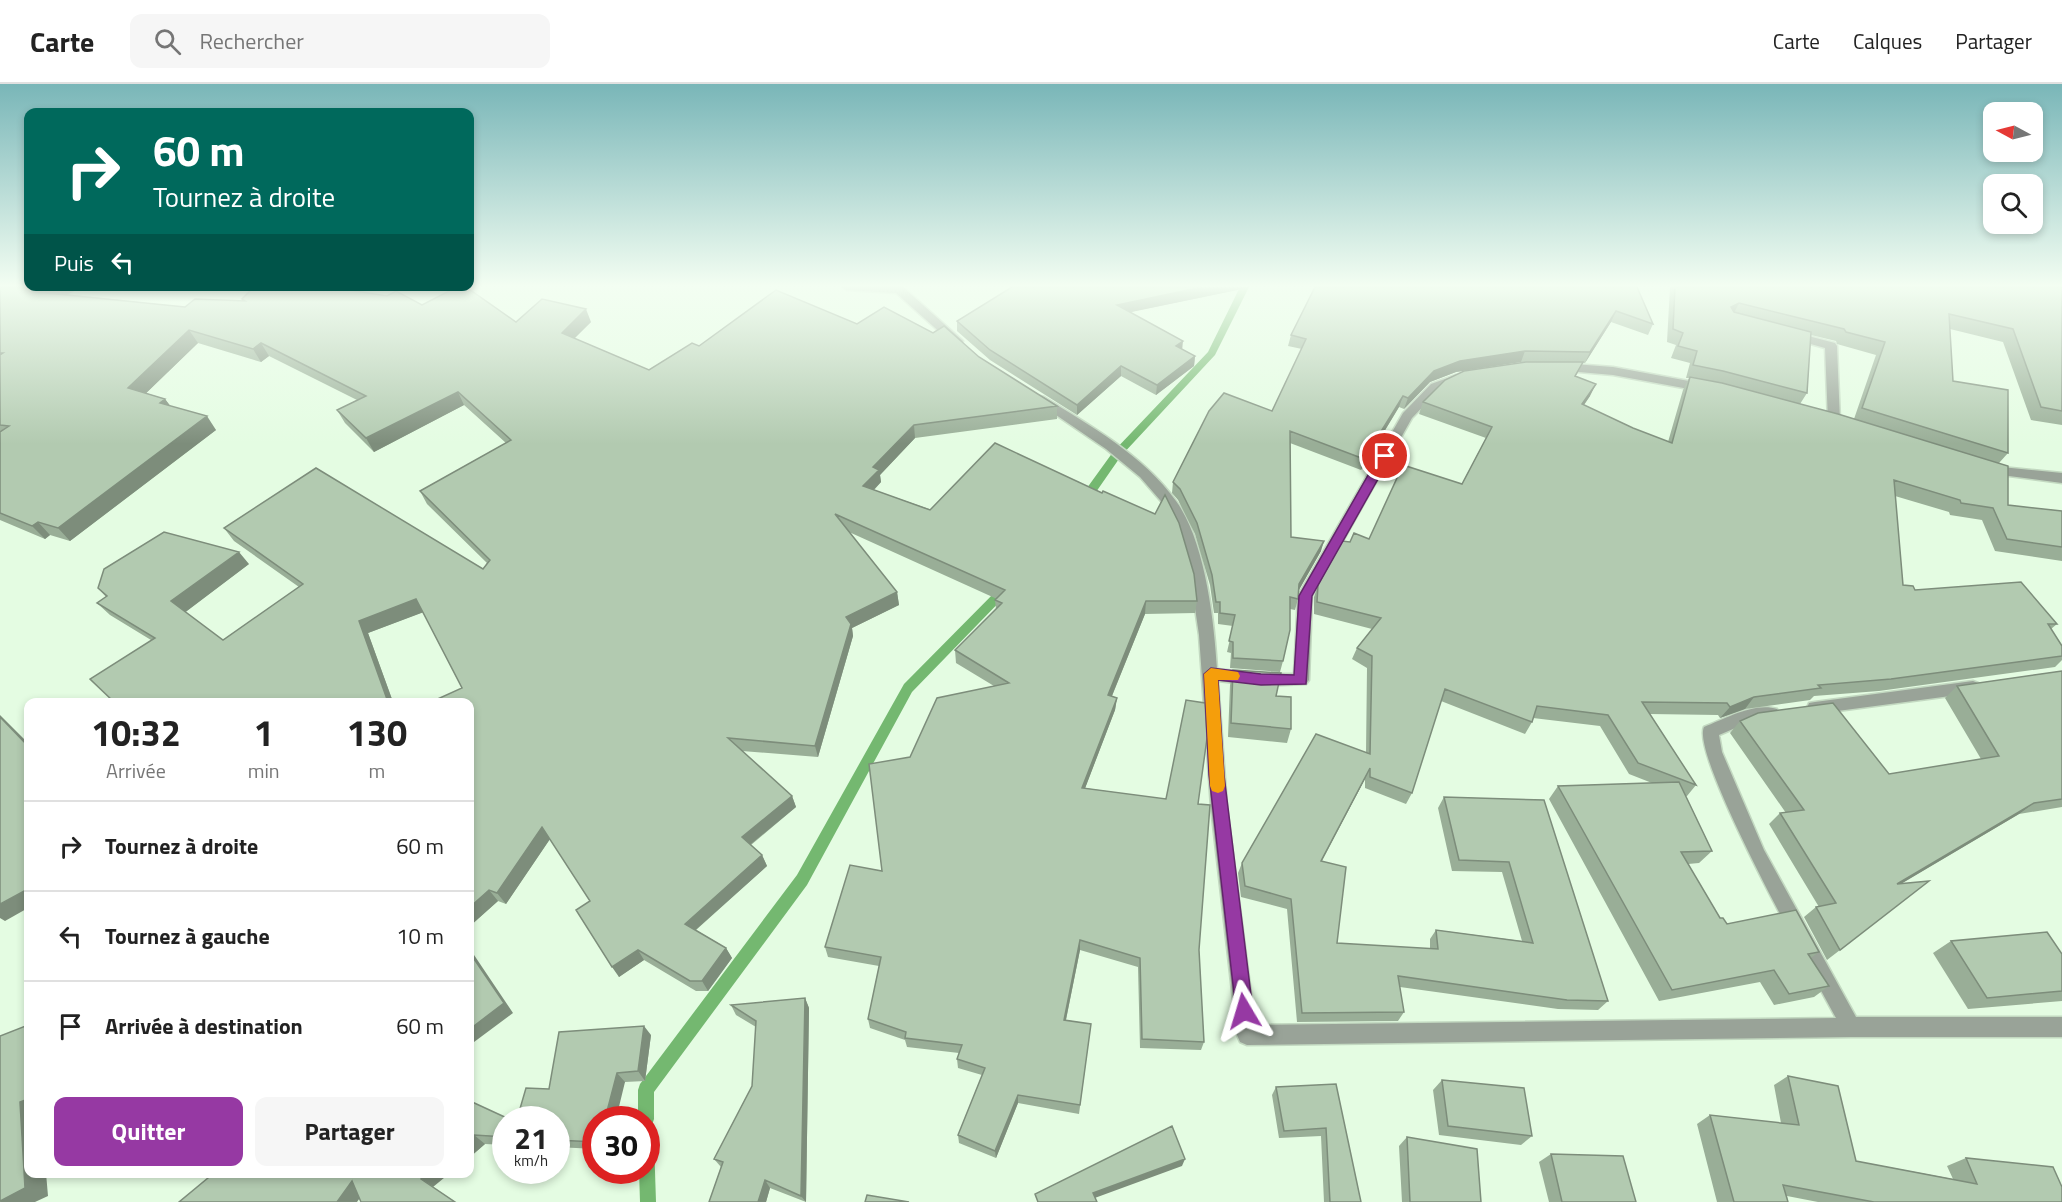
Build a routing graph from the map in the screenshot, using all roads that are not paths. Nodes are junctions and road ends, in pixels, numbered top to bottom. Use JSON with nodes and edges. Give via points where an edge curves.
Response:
{"nodes":[{"id":1,"x":955,"y":339,"type":"edge"},
{"id":2,"x":1807,"y":339,"type":"edge"},
{"id":3,"x":968,"y":350,"type":"edge"},
{"id":4,"x":1550,"y":367,"type":"edge"},
{"id":5,"x":1473,"y":375,"type":"edge"},
{"id":6,"x":1715,"y":389,"type":"edge"},
{"id":7,"x":1025,"y":390,"type":"edge"},
{"id":8,"x":1834,"y":421,"type":"edge"},
{"id":9,"x":1974,"y":465,"type":"edge"},
{"id":10,"x":2062,"y":478,"type":"edge"},
{"id":11,"x":1211,"y":674,"type":"junction"},
{"id":12,"x":1991,"y":684,"type":"edge"},
{"id":13,"x":1851,"y":1027,"type":"junction"},
{"id":14,"x":2062,"y":1027,"type":"edge"}],
"edges":[{"from":1,"to":3,"type":"street"},
{"from":2,"to":8,"type":"street","via":[[1831,345]]},
{"from":4,"to":6,"type":"street","via":[[1613,371]]},
{"from":5,"to":11,"type":"street","via":[[1436,387],[1407,416],[1305,596],[1301,680]]},
{"from":7,"to":11,"type":"street","via":[[1084,428],[1145,476],[1171,504],[1186,535],[1201,586]]},
{"from":9,"to":10,"type":"street","via":[[1996,472]]},
{"from":11,"to":13,"type":"street","via":[[1216,775],[1247,1035]]},
{"from":12,"to":13,"type":"street","via":[[1745,717],[1710,732],[1714,752],[1757,854]]},
{"from":13,"to":14,"type":"street"}]}
